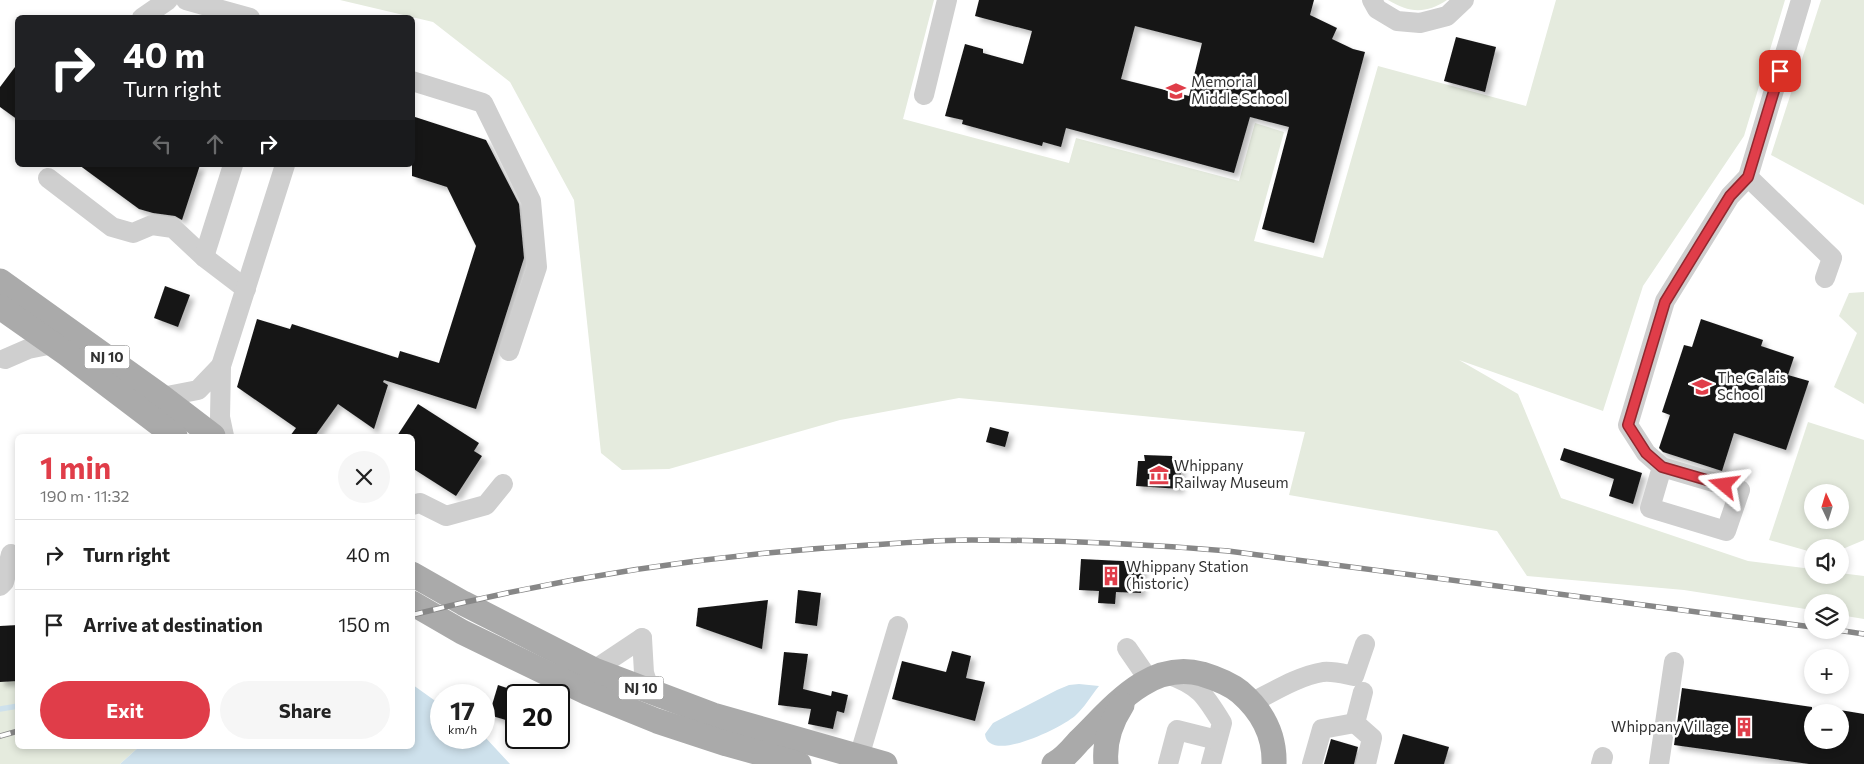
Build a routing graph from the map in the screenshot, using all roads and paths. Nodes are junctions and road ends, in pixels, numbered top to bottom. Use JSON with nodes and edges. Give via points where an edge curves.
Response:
{"nodes":[{"id":1,"x":168,"y":0,"type":"edge"},
{"id":2,"x":186,"y":0,"type":"edge"},
{"id":3,"x":947,"y":0,"type":"edge"},
{"id":4,"x":1372,"y":0,"type":"edge"},
{"id":5,"x":1464,"y":0,"type":"edge"},
{"id":6,"x":1801,"y":0,"type":"edge"},
{"id":7,"x":146,"y":15,"type":"edge"},
{"id":8,"x":239,"y":15,"type":"edge"},
{"id":9,"x":415,"y":82,"type":"edge"},
{"id":10,"x":924,"y":95,"type":"dead end"},
{"id":11,"x":232,"y":167,"type":"edge"},
{"id":12,"x":284,"y":167,"type":"edge"},
{"id":13,"x":1748,"y":177,"type":"junction"},
{"id":14,"x":48,"y":178,"type":"dead end"},
{"id":15,"x":204,"y":257,"type":"junction"},
{"id":16,"x":1825,"y":278,"type":"dead end"},
{"id":17,"x":0,"y":281,"type":"edge"},
{"id":18,"x":246,"y":289,"type":"junction"},
{"id":19,"x":0,"y":307,"type":"edge"},
{"id":20,"x":53,"y":344,"type":"junction"},
{"id":21,"x":509,"y":351,"type":"dead end"},
{"id":22,"x":5,"y":359,"type":"dead end"},
{"id":23,"x":221,"y":366,"type":"junction"},
{"id":24,"x":162,"y":397,"type":"junction"},
{"id":25,"x":172,"y":434,"type":"edge"},
{"id":26,"x":210,"y":434,"type":"edge"},
{"id":27,"x":224,"y":434,"type":"edge"},
{"id":28,"x":1662,"y":467,"type":"dead end"},
{"id":29,"x":503,"y":484,"type":"dead end"},
{"id":30,"x":415,"y":504,"type":"edge"},
{"id":31,"x":10,"y":554,"type":"edge"},
{"id":32,"x":415,"y":576,"type":"edge"},
{"id":33,"x":0,"y":586,"type":"edge"},
{"id":34,"x":417,"y":609,"type":"edge"},
{"id":35,"x":898,"y":626,"type":"dead end"},
{"id":36,"x":1365,"y":644,"type":"dead end"},
{"id":37,"x":1127,"y":648,"type":"dead end"},
{"id":38,"x":1674,"y":662,"type":"dead end"},
{"id":39,"x":594,"y":670,"type":"junction"},
{"id":40,"x":1156,"y":676,"type":"junction"},
{"id":41,"x":1356,"y":686,"type":"junction"},
{"id":42,"x":650,"y":691,"type":"junction"},
{"id":43,"x":1127,"y":696,"type":"junction"},
{"id":44,"x":1251,"y":703,"type":"junction"},
{"id":45,"x":1355,"y":723,"type":"junction"},
{"id":46,"x":1217,"y":740,"type":"junction"},
{"id":47,"x":860,"y":757,"type":"junction"},
{"id":48,"x":799,"y":764,"type":"edge"},
{"id":49,"x":884,"y":764,"type":"edge"},
{"id":50,"x":1054,"y":764,"type":"edge"},
{"id":51,"x":1106,"y":764,"type":"edge"},
{"id":52,"x":1168,"y":764,"type":"edge"},
{"id":53,"x":1211,"y":764,"type":"edge"},
{"id":54,"x":1274,"y":764,"type":"edge"},
{"id":55,"x":1312,"y":764,"type":"edge"},
{"id":56,"x":1366,"y":764,"type":"edge"},
{"id":57,"x":1659,"y":764,"type":"edge"}],
"edges":[{"from":1,"to":7,"type":"lane"},
{"from":2,"to":8,"type":"lane"},
{"from":3,"to":10,"type":"lane"},
{"from":4,"to":5,"type":"lane","via":[[1377,9],[1397,21],[1420,23],[1447,16]]},
{"from":6,"to":13,"type":"lane"},
{"from":9,"to":21,"type":"lane","via":[[482,102],[531,201],[537,267]]},
{"from":11,"to":15,"type":"lane"},
{"from":12,"to":18,"type":"lane"},
{"from":13,"to":16,"type":"lane","via":[[1832,258]]},
{"from":13,"to":28,"type":"lane","via":[[1730,196],[1665,302],[1628,425],[1646,453]]},
{"from":14,"to":15,"type":"lane","via":[[112,227],[133,233],[152,225],[173,228]]},
{"from":15,"to":18,"type":"lane"},
{"from":17,"to":24,"type":"main road","number":"NJ 10"},
{"from":18,"to":23,"type":"lane"},
{"from":19,"to":20,"type":"main road","number":"NJ 10"},
{"from":20,"to":22,"type":"lane","via":[[28,349]]},
{"from":20,"to":25,"type":"main road","number":"NJ 10"},
{"from":23,"to":24,"type":"lane","via":[[198,390]]},
{"from":23,"to":27,"type":"lane","via":[[220,417]]},
{"from":24,"to":26,"type":"main road","number":"NJ 10"},
{"from":29,"to":30,"type":"lane","via":[[486,505],[446,516],[420,503]]},
{"from":31,"to":33,"type":"lane","via":[[4,582]]},
{"from":32,"to":39,"type":"main road","number":"NJ 10"},
{"from":34,"to":48,"type":"main road","number":"NJ 10","via":[[597,697],[657,721]]},
{"from":35,"to":47,"type":"lane"},
{"from":36,"to":41,"type":"lane"},
{"from":37,"to":40,"type":"lane"},
{"from":38,"to":57,"type":"lane"},
{"from":39,"to":42,"type":"main road","number":"NJ 10"},
{"from":39,"to":42,"type":"lane","via":[[642,638],[643,664]]},
{"from":40,"to":43,"type":"main road"},
{"from":40,"to":44,"type":"main road","via":[[1194,672],[1217,678],[1239,690]]},
{"from":40,"to":46,"type":"lane","via":[[1187,681],[1199,690],[1222,723]]},
{"from":41,"to":44,"type":"lane","via":[[1339,672],[1323,672]]},
{"from":41,"to":45,"type":"lane"},
{"from":42,"to":47,"type":"main road","number":"NJ 10","via":[[712,715]]},
{"from":43,"to":50,"type":"main road"},
{"from":43,"to":51,"type":"main road","via":[[1112,720]]},
{"from":44,"to":54,"type":"main road","via":[[1269,728]]},
{"from":45,"to":55,"type":"lane","via":[[1322,729]]},
{"from":45,"to":56,"type":"lane","via":[[1372,738]]},
{"from":46,"to":52,"type":"lane","via":[[1177,730]]},
{"from":46,"to":53,"type":"lane"},
{"from":47,"to":49,"type":"main road","number":"NJ 10"}]}
